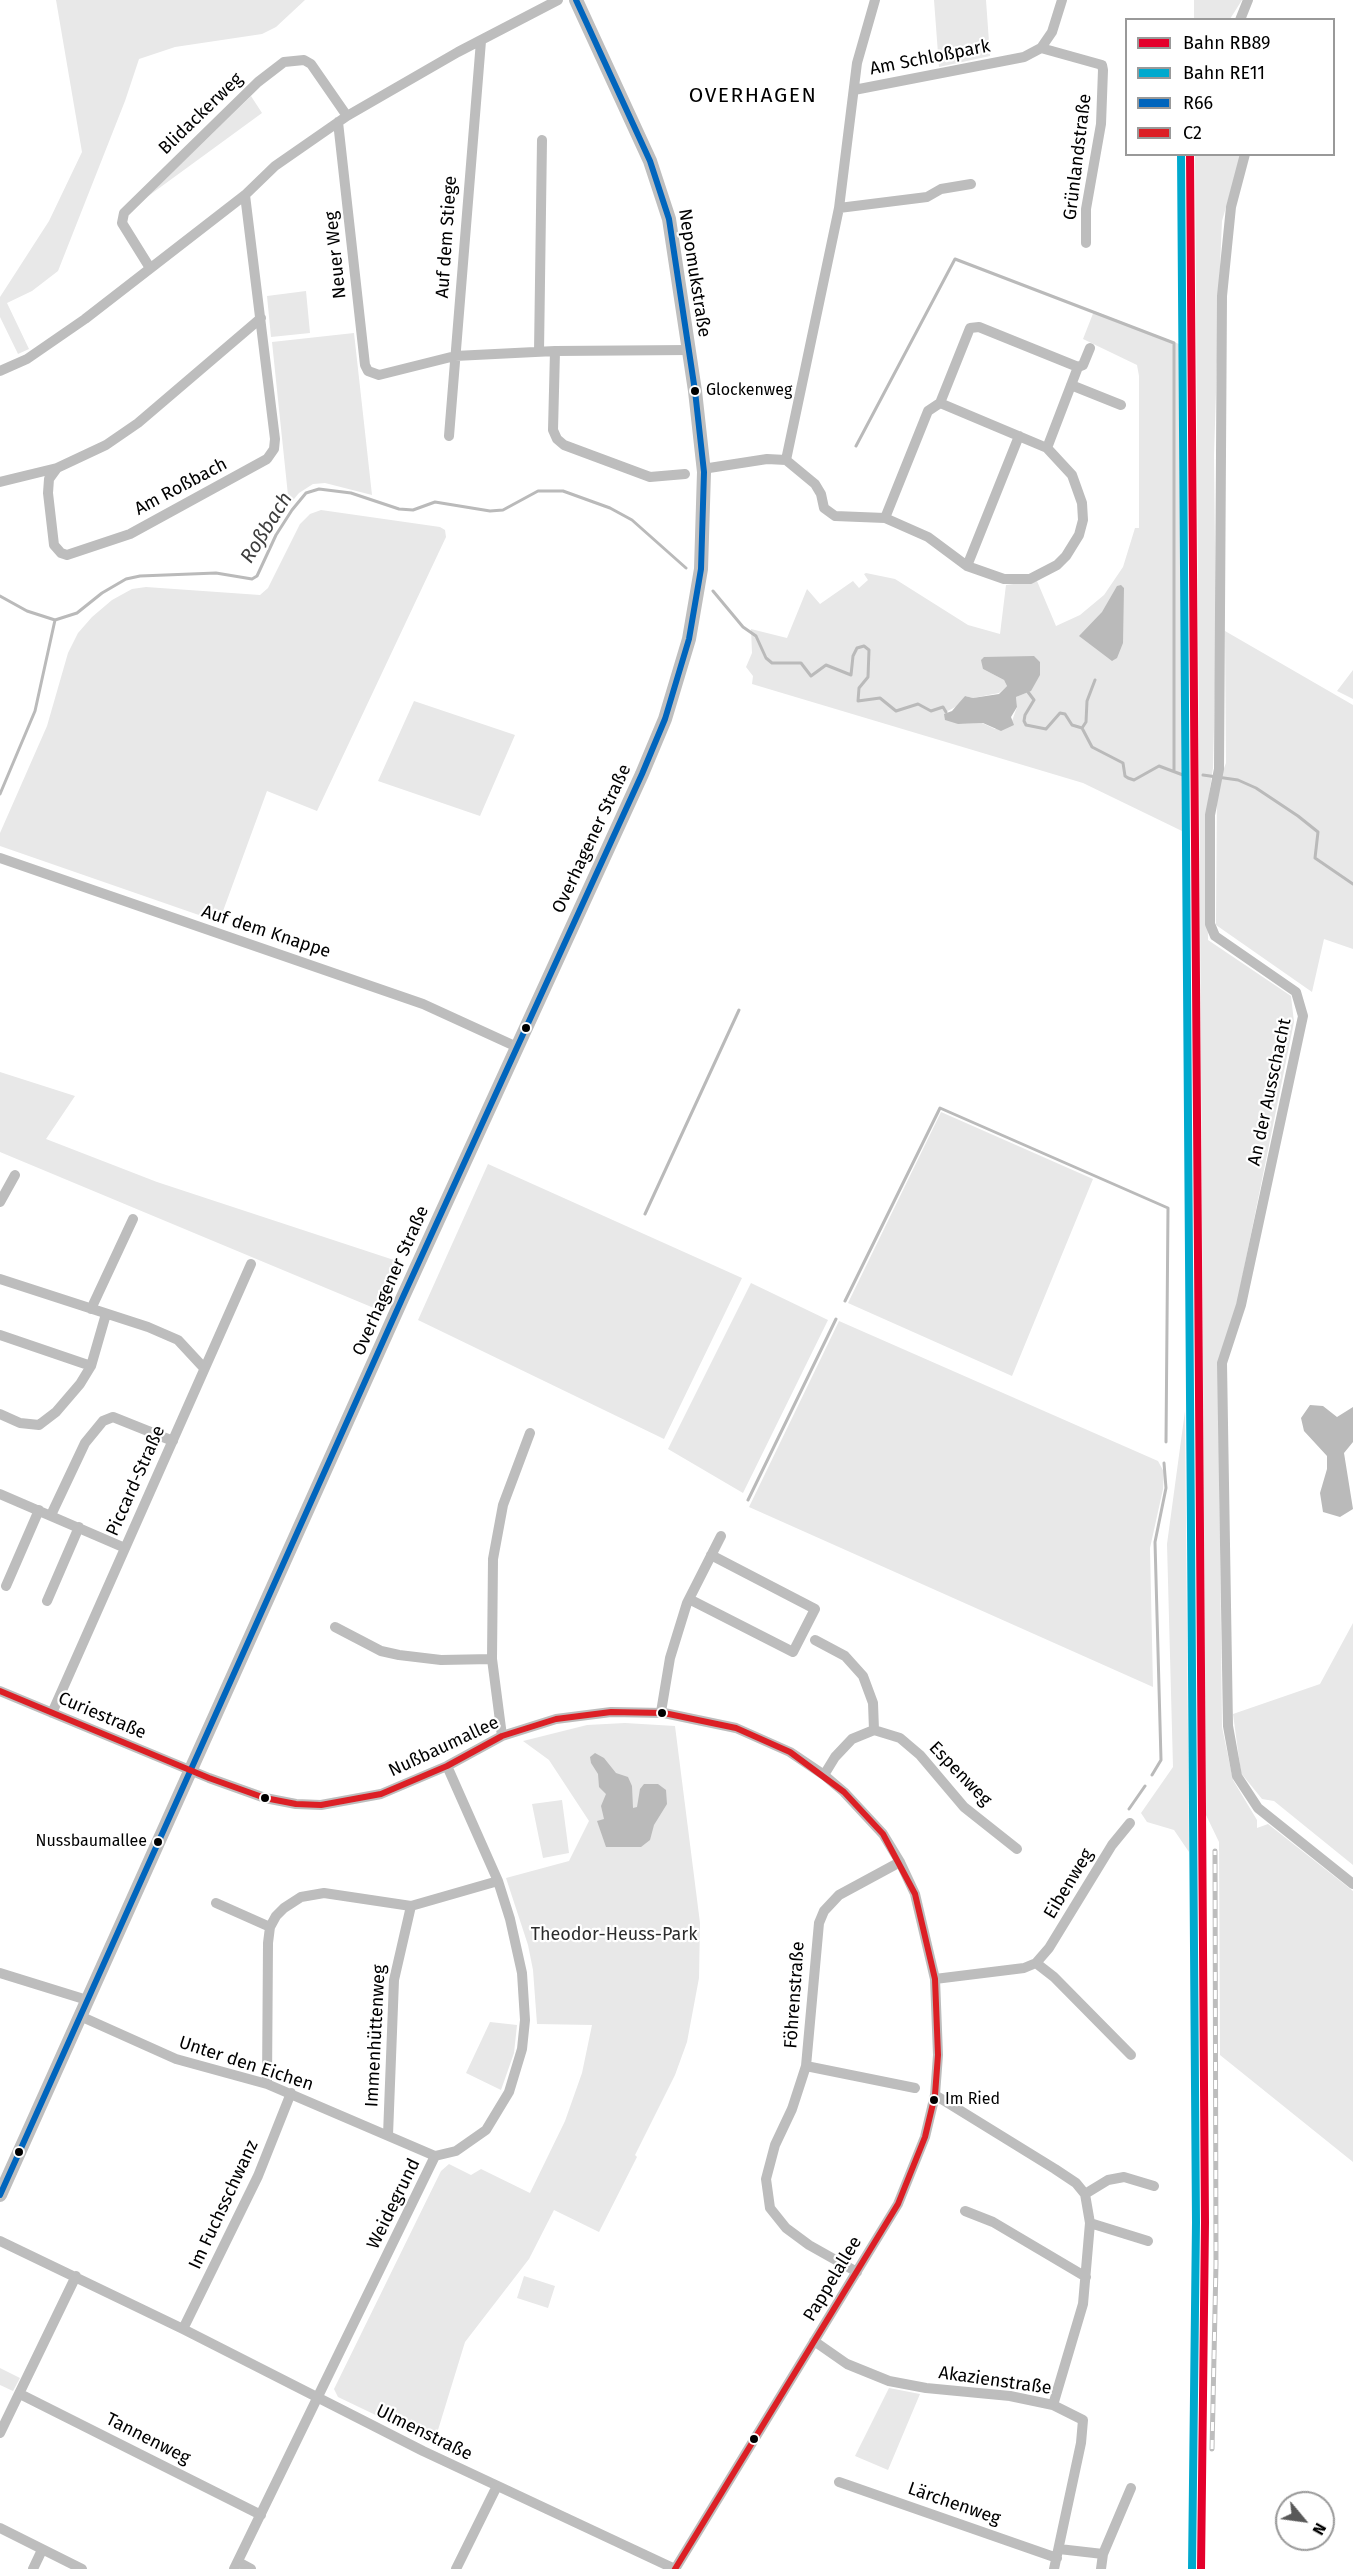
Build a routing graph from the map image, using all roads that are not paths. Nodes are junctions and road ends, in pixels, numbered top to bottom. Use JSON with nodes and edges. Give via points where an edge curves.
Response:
{"nodes":[{"id":1,"x":558,"y":0,"type":"edge"},
{"id":2,"x":576,"y":0,"type":"edge"},
{"id":3,"x":875,"y":0,"type":"edge"},
{"id":4,"x":1062,"y":0,"type":"edge"},
{"id":5,"x":1248,"y":0,"type":"edge"},
{"id":6,"x":1241,"y":18,"type":"edge"},
{"id":7,"x":481,"y":41,"type":"junction"},
{"id":8,"x":1041,"y":48,"type":"junction"},
{"id":9,"x":854,"y":90,"type":"junction"},
{"id":10,"x":343,"y":119,"type":"junction"},
{"id":11,"x":542,"y":140,"type":"dead end"},
{"id":12,"x":1244,"y":156,"type":"edge"},
{"id":13,"x":971,"y":184,"type":"dead end"},
{"id":14,"x":245,"y":195,"type":"junction"},
{"id":15,"x":839,"y":208,"type":"junction"},
{"id":16,"x":1086,"y":243,"type":"dead end"},
{"id":17,"x":150,"y":268,"type":"junction"},
{"id":18,"x":261,"y":318,"type":"junction"},
{"id":19,"x":1090,"y":348,"type":"dead end"},
{"id":20,"x":688,"y":350,"type":"junction"},
{"id":21,"x":555,"y":351,"type":"junction"},
{"id":22,"x":538,"y":352,"type":"junction"},
{"id":23,"x":455,"y":356,"type":"junction"},
{"id":24,"x":1078,"y":367,"type":"junction"},
{"id":25,"x":0,"y":371,"type":"edge"},
{"id":26,"x":1071,"y":385,"type":"junction"},
{"id":27,"x":940,"y":404,"type":"junction"},
{"id":28,"x":1121,"y":405,"type":"dead end"},
{"id":29,"x":449,"y":436,"type":"dead end"},
{"id":30,"x":1019,"y":436,"type":"junction"},
{"id":31,"x":1047,"y":448,"type":"junction"},
{"id":32,"x":786,"y":460,"type":"junction"},
{"id":33,"x":57,"y":468,"type":"junction"},
{"id":34,"x":704,"y":472,"type":"junction"},
{"id":35,"x":686,"y":474,"type":"dead end"},
{"id":36,"x":0,"y":482,"type":"edge"},
{"id":37,"x":885,"y":518,"type":"junction"},
{"id":38,"x":967,"y":566,"type":"junction"},
{"id":39,"x":701,"y":569,"type":"joint"},
{"id":40,"x":0,"y":858,"type":"edge"},
{"id":41,"x":517,"y":1047,"type":"junction"},
{"id":42,"x":15,"y":1175,"type":"dead end"},
{"id":43,"x":0,"y":1202,"type":"edge"},
{"id":44,"x":133,"y":1219,"type":"dead end"},
{"id":45,"x":251,"y":1264,"type":"dead end"},
{"id":46,"x":0,"y":1279,"type":"edge"},
{"id":47,"x":91,"y":1309,"type":"junction"},
{"id":48,"x":106,"y":1314,"type":"junction"},
{"id":49,"x":0,"y":1335,"type":"edge"},
{"id":50,"x":90,"y":1366,"type":"junction"},
{"id":51,"x":204,"y":1368,"type":"junction"},
{"id":52,"x":0,"y":1414,"type":"edge"},
{"id":53,"x":530,"y":1432,"type":"dead end"},
{"id":54,"x":172,"y":1441,"type":"junction"},
{"id":55,"x":0,"y":1494,"type":"edge"},
{"id":56,"x":39,"y":1510,"type":"junction"},
{"id":57,"x":51,"y":1515,"type":"junction"},
{"id":58,"x":79,"y":1527,"type":"junction"},
{"id":59,"x":721,"y":1536,"type":"dead end"},
{"id":60,"x":124,"y":1548,"type":"junction"},
{"id":61,"x":711,"y":1555,"type":"junction"},
{"id":62,"x":6,"y":1586,"type":"dead end"},
{"id":63,"x":689,"y":1599,"type":"junction"},
{"id":64,"x":47,"y":1602,"type":"dead end"},
{"id":65,"x":335,"y":1627,"type":"dead end"},
{"id":66,"x":815,"y":1640,"type":"dead end"},
{"id":67,"x":492,"y":1659,"type":"junction"},
{"id":68,"x":0,"y":1691,"type":"edge"},
{"id":69,"x":661,"y":1712,"type":"junction"},
{"id":70,"x":52,"y":1713,"type":"junction"},
{"id":71,"x":874,"y":1730,"type":"junction"},
{"id":72,"x":502,"y":1736,"type":"junction"},
{"id":73,"x":447,"y":1766,"type":"junction"},
{"id":74,"x":190,"y":1771,"type":"junction"},
{"id":75,"x":824,"y":1775,"type":"junction"},
{"id":76,"x":1130,"y":1823,"type":"dead end"},
{"id":77,"x":1017,"y":1849,"type":"dead end"},
{"id":78,"x":900,"y":1862,"type":"junction"},
{"id":79,"x":498,"y":1881,"type":"junction"},
{"id":80,"x":1353,"y":1884,"type":"edge"},
{"id":81,"x":216,"y":1903,"type":"dead end"},
{"id":82,"x":411,"y":1906,"type":"junction"},
{"id":83,"x":270,"y":1927,"type":"junction"},
{"id":84,"x":1036,"y":1963,"type":"junction"},
{"id":85,"x":0,"y":1973,"type":"edge"},
{"id":86,"x":935,"y":1979,"type":"junction"},
{"id":87,"x":87,"y":2000,"type":"junction"},
{"id":88,"x":80,"y":2016,"type":"junction"},
{"id":89,"x":1131,"y":2055,"type":"dead end"},
{"id":90,"x":806,"y":2066,"type":"junction"},
{"id":91,"x":267,"y":2084,"type":"junction"},
{"id":92,"x":915,"y":2088,"type":"dead end"},
{"id":93,"x":291,"y":2093,"type":"junction"},
{"id":94,"x":935,"y":2095,"type":"junction"},
{"id":95,"x":387,"y":2135,"type":"junction"},
{"id":96,"x":435,"y":2156,"type":"junction"},
{"id":97,"x":1154,"y":2186,"type":"dead end"},
{"id":98,"x":1085,"y":2194,"type":"junction"},
{"id":99,"x":0,"y":2196,"type":"edge"},
{"id":100,"x":965,"y":2211,"type":"dead end"},
{"id":101,"x":1090,"y":2223,"type":"junction"},
{"id":102,"x":0,"y":2241,"type":"edge"},
{"id":103,"x":1148,"y":2241,"type":"dead end"},
{"id":104,"x":856,"y":2272,"type":"junction"},
{"id":105,"x":76,"y":2276,"type":"junction"},
{"id":106,"x":1086,"y":2277,"type":"junction"},
{"id":107,"x":183,"y":2329,"type":"junction"},
{"id":108,"x":814,"y":2341,"type":"junction"},
{"id":109,"x":20,"y":2394,"type":"junction"},
{"id":110,"x":318,"y":2397,"type":"junction"},
{"id":111,"x":1053,"y":2405,"type":"junction"},
{"id":112,"x":0,"y":2433,"type":"edge"},
{"id":113,"x":839,"y":2482,"type":"dead end"},
{"id":114,"x":497,"y":2486,"type":"junction"},
{"id":115,"x":1131,"y":2488,"type":"dead end"},
{"id":116,"x":261,"y":2515,"type":"junction"},
{"id":117,"x":0,"y":2529,"type":"edge"},
{"id":118,"x":42,"y":2550,"type":"junction"},
{"id":119,"x":1103,"y":2554,"type":"junction"},
{"id":120,"x":1057,"y":2559,"type":"edge"},
{"id":121,"x":236,"y":2566,"type":"edge"},
{"id":122,"x":33,"y":2569,"type":"edge"},
{"id":123,"x":82,"y":2569,"type":"edge"},
{"id":124,"x":251,"y":2569,"type":"edge"},
{"id":125,"x":456,"y":2569,"type":"edge"},
{"id":126,"x":675,"y":2569,"type":"edge"},
{"id":127,"x":1101,"y":2569,"type":"edge"}],
"edges":[{"from":1,"to":7,"type":"street"},
{"from":2,"to":20,"type":"main road","name":"Nepomukstraße","via":[[662,190]]},
{"from":3,"to":9,"type":"street","via":[[857,63]]},
{"from":4,"to":8,"type":"street","via":[[1052,32]]},
{"from":5,"to":6,"type":"street"},
{"from":7,"to":10,"type":"street"},
{"from":7,"to":23,"type":"street","name":"Auf dem Stiege"},
{"from":8,"to":9,"type":"street","name":"Am Schloßpark","via":[[1024,57]]},
{"from":8,"to":16,"type":"street","name":"Grünlandstraße","via":[[1102,65],[1101,124],[1086,209]]},
{"from":9,"to":15,"type":"street","name":"Am Schloßpark"},
{"from":10,"to":14,"type":"street","via":[[275,166]]},
{"from":10,"to":17,"type":"street","name":"Blidackerweg","via":[[311,64],[304,60],[284,62],[258,82],[124,213],[122,223]]},
{"from":10,"to":23,"type":"street","name":"Neuer Weg","via":[[365,365],[368,371],[379,375]]},
{"from":11,"to":22,"type":"street"},
{"from":12,"to":80,"type":"street","name":"An der Ausschacht","via":[[1231,207],[1222,296],[1219,769],[1210,815],[1210,924],[1215,936],[1296,992],[1304,1016],[1241,1305],[1222,1363],[1228,1726],[1237,1776],[1265,1815]]},
{"from":13,"to":15,"type":"street","via":[[941,189],[927,196]]},
{"from":14,"to":17,"type":"street"},
{"from":14,"to":18,"type":"street","name":"Am Roßbach"},
{"from":15,"to":32,"type":"street","name":"Am Schloßpark"},
{"from":17,"to":25,"type":"street","via":[[86,319],[27,359]]},
{"from":18,"to":33,"type":"street","via":[[138,423],[98,450]]},
{"from":18,"to":33,"type":"street","name":"Am Roßbach","via":[[275,439],[267,459],[129,534],[67,555],[54,545],[48,493],[49,478]]},
{"from":19,"to":24,"type":"street"},
{"from":20,"to":21,"type":"street"},
{"from":20,"to":34,"type":"main road","name":"Nepomukstraße"},
{"from":21,"to":22,"type":"street"},
{"from":21,"to":35,"type":"street","via":[[553,430],[557,439],[650,477]]},
{"from":22,"to":23,"type":"street"},
{"from":23,"to":29,"type":"street","name":"Auf dem Stiege"},
{"from":24,"to":26,"type":"street"},
{"from":24,"to":27,"type":"street","via":[[979,327],[970,328]]},
{"from":26,"to":28,"type":"street"},
{"from":26,"to":31,"type":"street"},
{"from":27,"to":30,"type":"street"},
{"from":27,"to":37,"type":"street","via":[[928,411]]},
{"from":30,"to":31,"type":"street"},
{"from":30,"to":38,"type":"street"},
{"from":31,"to":38,"type":"street","via":[[1077,483],[1083,520],[1074,545],[1057,565],[1030,579],[1004,579]]},
{"from":32,"to":34,"type":"street","via":[[766,459]]},
{"from":32,"to":37,"type":"street","via":[[815,484],[824,508],[836,516]]},
{"from":33,"to":36,"type":"street"},
{"from":34,"to":39,"type":"main road","name":"Nepomukstraße"},
{"from":37,"to":38,"type":"street","via":[[928,537]]},
{"from":39,"to":41,"type":"main road","name":"Overhagener Straße","via":[[689,639],[665,719]]},
{"from":40,"to":41,"type":"street","name":"Auf dem Knappe","via":[[423,1004]]},
{"from":41,"to":74,"type":"main road","name":"Overhagener Straße"},
{"from":42,"to":43,"type":"street"},
{"from":44,"to":47,"type":"street"},
{"from":45,"to":51,"type":"street","name":"Piccard-Straße"},
{"from":46,"to":47,"type":"street"},
{"from":47,"to":48,"type":"street"},
{"from":48,"to":50,"type":"street"},
{"from":48,"to":51,"type":"street","via":[[178,1340]]},
{"from":49,"to":50,"type":"street"},
{"from":50,"to":52,"type":"street","via":[[56,1412],[39,1425],[20,1423]]},
{"from":51,"to":54,"type":"street","name":"Piccard-Straße"},
{"from":53,"to":67,"type":"street","via":[[496,1533]]},
{"from":54,"to":57,"type":"street","via":[[113,1417],[103,1421],[85,1443]]},
{"from":54,"to":60,"type":"street","name":"Piccard-Straße"},
{"from":55,"to":56,"type":"street"},
{"from":56,"to":57,"type":"street"},
{"from":56,"to":62,"type":"street"},
{"from":57,"to":58,"type":"street"},
{"from":58,"to":60,"type":"street"},
{"from":58,"to":64,"type":"street"},
{"from":59,"to":61,"type":"street"},
{"from":60,"to":70,"type":"street","name":"Piccard-Straße"},
{"from":61,"to":63,"type":"street"},
{"from":61,"to":63,"type":"street","via":[[815,1609],[793,1652]]},
{"from":63,"to":69,"type":"street","via":[[670,1658]]},
{"from":65,"to":67,"type":"street","via":[[381,1651],[399,1655],[441,1660]]},
{"from":66,"to":71,"type":"street","via":[[845,1656],[863,1676],[873,1703]]},
{"from":67,"to":72,"type":"street"},
{"from":68,"to":70,"type":"street","name":"Curiestraße"},
{"from":69,"to":72,"type":"street","name":"Nußbaumallee","via":[[611,1712],[556,1719]]},
{"from":69,"to":75,"type":"street","name":"Nußbaumallee","via":[[736,1728],[790,1752]]},
{"from":70,"to":74,"type":"street","name":"Curiestraße"},
{"from":71,"to":75,"type":"street","via":[[852,1739]]},
{"from":71,"to":77,"type":"street","name":"Espenweg","via":[[900,1738],[920,1755],[964,1807]]},
{"from":72,"to":73,"type":"street","name":"Nußbaumallee"},
{"from":73,"to":74,"type":"street","name":"Nußbaumallee","via":[[381,1794],[321,1805],[265,1798]]},
{"from":73,"to":79,"type":"street","name":"Weidegrund"},
{"from":74,"to":87,"type":"main road","name":"Overhagener Straße"},
{"from":75,"to":78,"type":"street","name":"Nußbaumallee","via":[[883,1834]]},
{"from":76,"to":84,"type":"street","name":"Eibenweg"},
{"from":78,"to":86,"type":"street","name":"Nußbaumallee","via":[[915,1894]]},
{"from":78,"to":90,"type":"street","name":"Föhrenstraße","via":[[839,1895],[822,1917],[816,1938]]},
{"from":79,"to":82,"type":"street"},
{"from":79,"to":96,"type":"street","name":"Weidegrund","via":[[522,1973],[522,2049],[508,2092],[486,2130],[456,2151]]},
{"from":81,"to":83,"type":"street"},
{"from":82,"to":83,"type":"street","via":[[324,1893],[301,1897],[284,1908]]},
{"from":82,"to":95,"type":"street","name":"Immenhüttenweg","via":[[394,1980]]},
{"from":83,"to":91,"type":"street"},
{"from":84,"to":86,"type":"street","via":[[1024,1968]]},
{"from":84,"to":89,"type":"street"},
{"from":85,"to":87,"type":"street"},
{"from":86,"to":94,"type":"street","name":"Pappelallee","via":[[939,2020]]},
{"from":87,"to":88,"type":"main road","name":"Overhagener Straße"},
{"from":88,"to":91,"type":"street","name":"Unter den Eichen","via":[[176,2059]]},
{"from":88,"to":99,"type":"main road","name":"Overhagener Straße"},
{"from":90,"to":92,"type":"street","name":"Föhrenstraße"},
{"from":90,"to":104,"type":"street","name":"Föhrenstraße","via":[[766,2179],[770,2208],[802,2240]]},
{"from":91,"to":93,"type":"street","name":"Unter den Eichen"},
{"from":93,"to":95,"type":"street","name":"Unter den Eichen"},
{"from":93,"to":107,"type":"street","name":"Im Fuchsschwanz","via":[[258,2176]]},
{"from":94,"to":98,"type":"street","via":[[1055,2169]]},
{"from":94,"to":104,"type":"street","name":"Pappelallee","via":[[915,2166],[898,2204]]},
{"from":95,"to":96,"type":"street","name":"Unter den Eichen"},
{"from":96,"to":110,"type":"street","name":"Weidegrund"},
{"from":97,"to":98,"type":"street","via":[[1125,2177],[1108,2180]]},
{"from":98,"to":101,"type":"street"},
{"from":100,"to":106,"type":"street","via":[[993,2222]]},
{"from":101,"to":103,"type":"street"},
{"from":101,"to":106,"type":"street"},
{"from":102,"to":105,"type":"street","name":"Ulmenstraße"},
{"from":104,"to":108,"type":"street","name":"Pappelallee"},
{"from":105,"to":107,"type":"street","name":"Ulmenstraße"},
{"from":105,"to":109,"type":"street"},
{"from":106,"to":111,"type":"street","via":[[1083,2304]]},
{"from":107,"to":110,"type":"street","name":"Ulmenstraße"},
{"from":108,"to":111,"type":"street","name":"Akazienstraße","via":[[847,2364],[889,2381]]},
{"from":108,"to":126,"type":"street","name":"Pappelallee"},
{"from":109,"to":112,"type":"street"},
{"from":109,"to":116,"type":"street","name":"Tannenweg"},
{"from":110,"to":114,"type":"street","name":"Ulmenstraße"},
{"from":110,"to":116,"type":"street","name":"Weidegrund"},
{"from":111,"to":120,"type":"street","name":"Akazienstraße","via":[[1083,2420],[1084,2429]]},
{"from":113,"to":120,"type":"street","name":"Lärchenweg"},
{"from":114,"to":125,"type":"street"},
{"from":114,"to":126,"type":"street","name":"Ulmenstraße"},
{"from":115,"to":119,"type":"street"},
{"from":116,"to":121,"type":"street","name":"Weidegrund"},
{"from":117,"to":118,"type":"street"},
{"from":118,"to":122,"type":"street"},
{"from":118,"to":123,"type":"street"},
{"from":119,"to":120,"type":"street"},
{"from":119,"to":127,"type":"street"},
{"from":121,"to":124,"type":"street"}]}
